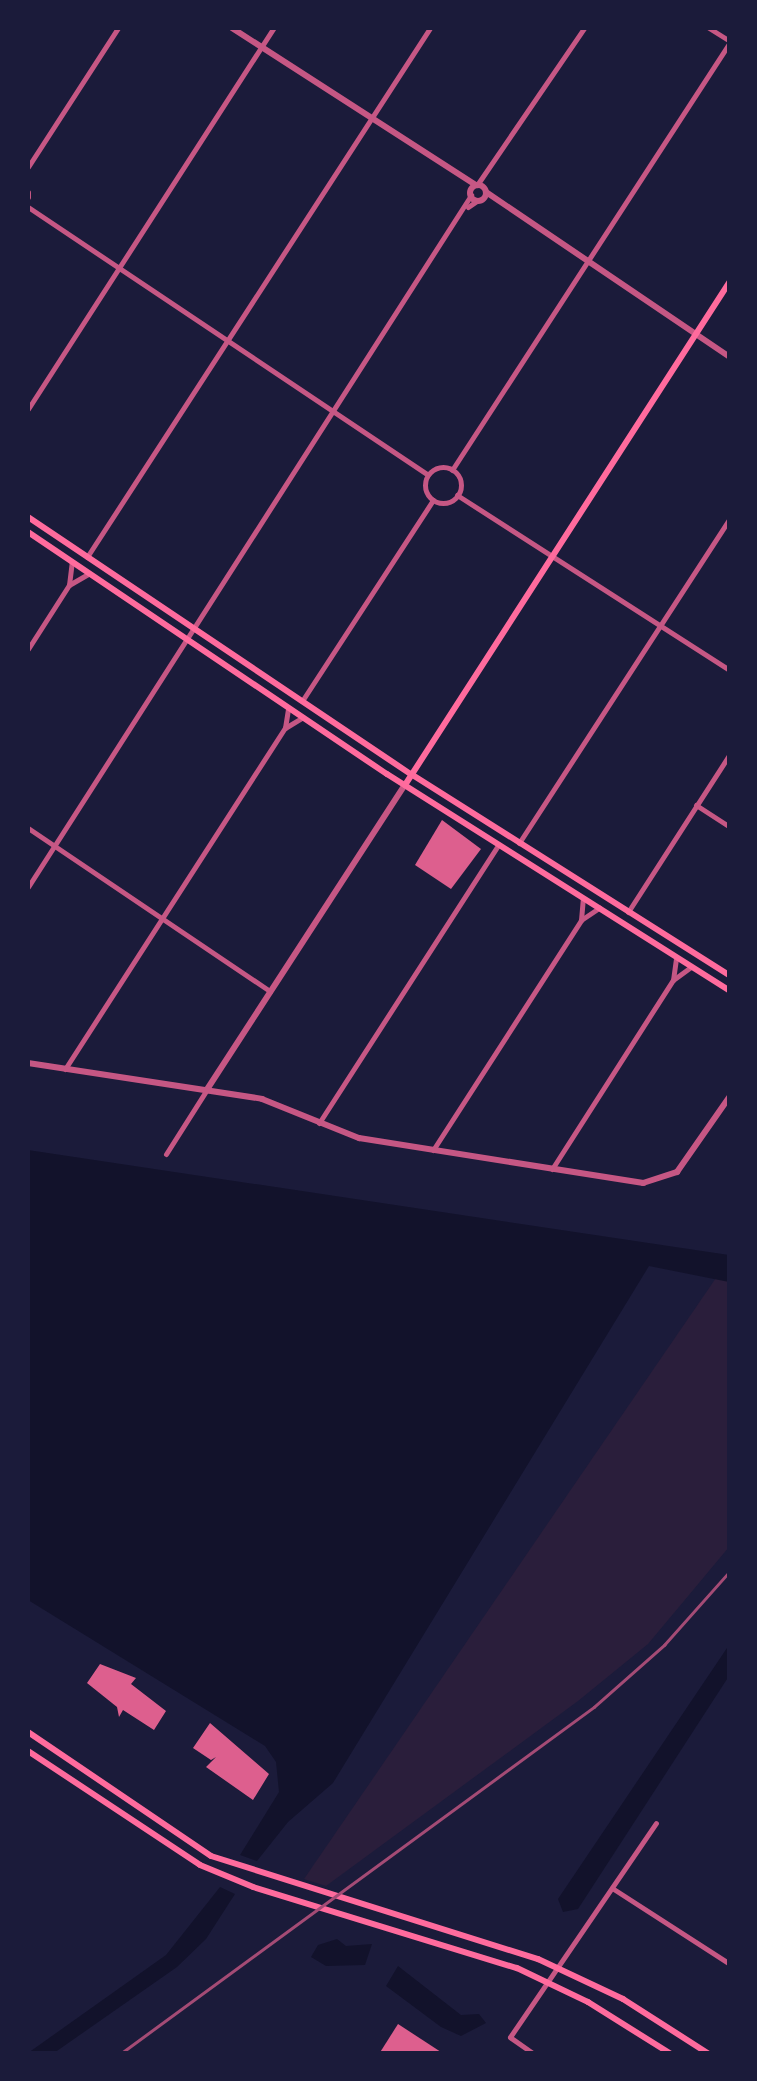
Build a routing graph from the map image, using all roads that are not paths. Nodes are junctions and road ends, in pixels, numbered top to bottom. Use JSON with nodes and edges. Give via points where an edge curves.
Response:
{"nodes":[{"id":1,"x":118,"y":28,"type":"edge"},
{"id":2,"x":232,"y":28,"type":"edge"},
{"id":3,"x":274,"y":28,"type":"edge"},
{"id":4,"x":430,"y":28,"type":"edge"},
{"id":5,"x":584,"y":28,"type":"edge"},
{"id":6,"x":708,"y":28,"type":"edge"},
{"id":7,"x":730,"y":42,"type":"edge"},
{"id":8,"x":262,"y":47,"type":"junction"},
{"id":9,"x":371,"y":120,"type":"junction"},
{"id":10,"x":28,"y":166,"type":"edge"},
{"id":11,"x":488,"y":177,"type":"junction"},
{"id":12,"x":463,"y":182,"type":"junction"},
{"id":13,"x":476,"y":185,"type":"junction"},
{"id":14,"x":479,"y":195,"type":"junction"},
{"id":15,"x":28,"y":207,"type":"edge"},
{"id":16,"x":586,"y":264,"type":"junction"},
{"id":17,"x":119,"y":268,"type":"junction"},
{"id":18,"x":730,"y":281,"type":"edge"},
{"id":19,"x":695,"y":335,"type":"junction"},
{"id":20,"x":228,"y":340,"type":"junction"},
{"id":21,"x":730,"y":358,"type":"edge"},
{"id":22,"x":28,"y":409,"type":"edge"},
{"id":23,"x":335,"y":412,"type":"junction"},
{"id":24,"x":452,"y":470,"type":"junction"},
{"id":25,"x":428,"y":475,"type":"junction"},
{"id":26,"x":457,"y":495,"type":"junction"},
{"id":27,"x":433,"y":500,"type":"junction"},
{"id":28,"x":28,"y":517,"type":"edge"},
{"id":29,"x":730,"y":518,"type":"edge"},
{"id":30,"x":28,"y":532,"type":"edge"},
{"id":31,"x":87,"y":557,"type":"junction"},
{"id":32,"x":551,"y":557,"type":"junction"},
{"id":33,"x":72,"y":562,"type":"junction"},
{"id":34,"x":88,"y":573,"type":"junction"},
{"id":35,"x":69,"y":584,"type":"junction"},
{"id":36,"x":660,"y":626,"type":"junction"},
{"id":37,"x":194,"y":629,"type":"junction"},
{"id":38,"x":188,"y":640,"type":"junction"},
{"id":39,"x":28,"y":649,"type":"edge"},
{"id":40,"x":730,"y":670,"type":"edge"},
{"id":41,"x":302,"y":702,"type":"junction"},
{"id":42,"x":288,"y":707,"type":"junction"},
{"id":43,"x":303,"y":717,"type":"junction"},
{"id":44,"x":285,"y":728,"type":"junction"},
{"id":45,"x":730,"y":754,"type":"edge"},
{"id":46,"x":411,"y":774,"type":"junction"},
{"id":47,"x":405,"y":785,"type":"junction"},
{"id":48,"x":696,"y":806,"type":"junction"},
{"id":49,"x":730,"y":827,"type":"edge"},
{"id":50,"x":28,"y":828,"type":"edge"},
{"id":51,"x":519,"y":843,"type":"junction"},
{"id":52,"x":498,"y":845,"type":"junction"},
{"id":53,"x":54,"y":846,"type":"junction"},
{"id":54,"x":28,"y":887,"type":"edge"},
{"id":55,"x":583,"y":898,"type":"junction"},
{"id":56,"x":599,"y":908,"type":"junction"},
{"id":57,"x":628,"y":912,"type":"junction"},
{"id":58,"x":162,"y":918,"type":"junction"},
{"id":59,"x":581,"y":920,"type":"junction"},
{"id":60,"x":676,"y":957,"type":"junction"},
{"id":61,"x":692,"y":967,"type":"junction"},
{"id":62,"x":730,"y":976,"type":"edge"},
{"id":63,"x":673,"y":980,"type":"junction"},
{"id":64,"x":730,"y":990,"type":"edge"},
{"id":65,"x":271,"y":991,"type":"junction"},
{"id":66,"x":28,"y":1063,"type":"edge"},
{"id":67,"x":65,"y":1069,"type":"junction"},
{"id":68,"x":206,"y":1091,"type":"junction"},
{"id":69,"x":730,"y":1096,"type":"edge"},
{"id":70,"x":319,"y":1123,"type":"junction"},
{"id":71,"x":432,"y":1150,"type":"junction"},
{"id":72,"x":166,"y":1154,"type":"dead end"},
{"id":73,"x":552,"y":1169,"type":"junction"},
{"id":74,"x":28,"y":1732,"type":"edge"},
{"id":75,"x":28,"y":1751,"type":"edge"},
{"id":76,"x":656,"y":1822,"type":"dead end"},
{"id":77,"x":612,"y":1888,"type":"junction"},
{"id":78,"x":730,"y":1964,"type":"edge"},
{"id":79,"x":558,"y":1967,"type":"junction"},
{"id":80,"x":549,"y":1981,"type":"junction"},
{"id":81,"x":534,"y":2054,"type":"edge"},
{"id":82,"x":671,"y":2054,"type":"edge"},
{"id":83,"x":709,"y":2054,"type":"edge"}],
"edges":[{"from":1,"to":10,"type":"street"},
{"from":2,"to":8,"type":"street"},
{"from":3,"to":8,"type":"street"},
{"from":4,"to":9,"type":"street"},
{"from":5,"to":11,"type":"street"},
{"from":6,"to":7,"type":"street"},
{"from":7,"to":16,"type":"street"},
{"from":8,"to":9,"type":"street"},
{"from":8,"to":17,"type":"street"},
{"from":9,"to":12,"type":"street"},
{"from":9,"to":20,"type":"street"},
{"from":11,"to":13,"type":"street"},
{"from":11,"to":14,"type":"street"},
{"from":12,"to":13,"type":"street"},
{"from":12,"to":14,"type":"street"},
{"from":13,"to":14,"type":"street"},
{"from":14,"to":16,"type":"street"},
{"from":14,"to":23,"type":"street"},
{"from":15,"to":17,"type":"street"},
{"from":16,"to":19,"type":"street"},
{"from":16,"to":24,"type":"street"},
{"from":17,"to":20,"type":"street"},
{"from":17,"to":22,"type":"street"},
{"from":18,"to":19,"type":"main road"},
{"from":19,"to":21,"type":"street"},
{"from":19,"to":32,"type":"main road"},
{"from":20,"to":23,"type":"street"},
{"from":20,"to":31,"type":"street"},
{"from":23,"to":25,"type":"street"},
{"from":23,"to":37,"type":"street"},
{"from":24,"to":25,"type":"street"},
{"from":24,"to":26,"type":"street","via":[[460,484]]},
{"from":25,"to":27,"type":"street"},
{"from":26,"to":27,"type":"street"},
{"from":26,"to":32,"type":"street"},
{"from":27,"to":41,"type":"street"},
{"from":28,"to":31,"type":"main road"},
{"from":29,"to":36,"type":"street"},
{"from":30,"to":33,"type":"main road"},
{"from":31,"to":37,"type":"main road"},
{"from":32,"to":36,"type":"street"},
{"from":32,"to":46,"type":"main road"},
{"from":33,"to":34,"type":"main road"},
{"from":33,"to":35,"type":"street"},
{"from":34,"to":35,"type":"street"},
{"from":34,"to":38,"type":"main road"},
{"from":35,"to":39,"type":"street"},
{"from":36,"to":40,"type":"street"},
{"from":36,"to":51,"type":"street"},
{"from":37,"to":38,"type":"street"},
{"from":37,"to":41,"type":"main road"},
{"from":38,"to":42,"type":"main road"},
{"from":38,"to":53,"type":"street"},
{"from":41,"to":46,"type":"main road"},
{"from":42,"to":43,"type":"main road"},
{"from":42,"to":44,"type":"street"},
{"from":43,"to":44,"type":"street"},
{"from":43,"to":47,"type":"main road"},
{"from":44,"to":58,"type":"street"},
{"from":45,"to":48,"type":"street"},
{"from":46,"to":47,"type":"main road"},
{"from":46,"to":51,"type":"main road"},
{"from":47,"to":52,"type":"main road"},
{"from":47,"to":65,"type":"street"},
{"from":48,"to":49,"type":"street"},
{"from":48,"to":57,"type":"street"},
{"from":50,"to":53,"type":"street"},
{"from":51,"to":57,"type":"main road"},
{"from":52,"to":55,"type":"main road"},
{"from":52,"to":70,"type":"street"},
{"from":53,"to":54,"type":"street"},
{"from":53,"to":58,"type":"street"},
{"from":55,"to":56,"type":"main road"},
{"from":55,"to":59,"type":"street"},
{"from":56,"to":59,"type":"street"},
{"from":56,"to":60,"type":"main road"},
{"from":57,"to":62,"type":"main road"},
{"from":58,"to":65,"type":"street"},
{"from":58,"to":67,"type":"street"},
{"from":59,"to":71,"type":"street"},
{"from":60,"to":61,"type":"main road"},
{"from":60,"to":63,"type":"street"},
{"from":61,"to":63,"type":"street"},
{"from":61,"to":64,"type":"main road"},
{"from":63,"to":73,"type":"street"},
{"from":65,"to":68,"type":"street"},
{"from":66,"to":67,"type":"street"},
{"from":67,"to":68,"type":"street"},
{"from":68,"to":70,"type":"street","via":[[276,1102]]},
{"from":68,"to":72,"type":"street"},
{"from":69,"to":73,"type":"street","via":[[667,1179],[642,1183]]},
{"from":70,"to":71,"type":"street","via":[[360,1138]]},
{"from":71,"to":73,"type":"street"},
{"from":74,"to":79,"type":"main road","via":[[170,1833],[261,1876]]},
{"from":75,"to":80,"type":"main road","via":[[144,1833],[253,1887]]},
{"from":76,"to":77,"type":"street"},
{"from":77,"to":78,"type":"street"},
{"from":77,"to":79,"type":"street"},
{"from":79,"to":80,"type":"street"},
{"from":79,"to":83,"type":"main road"},
{"from":80,"to":81,"type":"street","via":[[510,2038]]},
{"from":80,"to":82,"type":"main road"}]}
